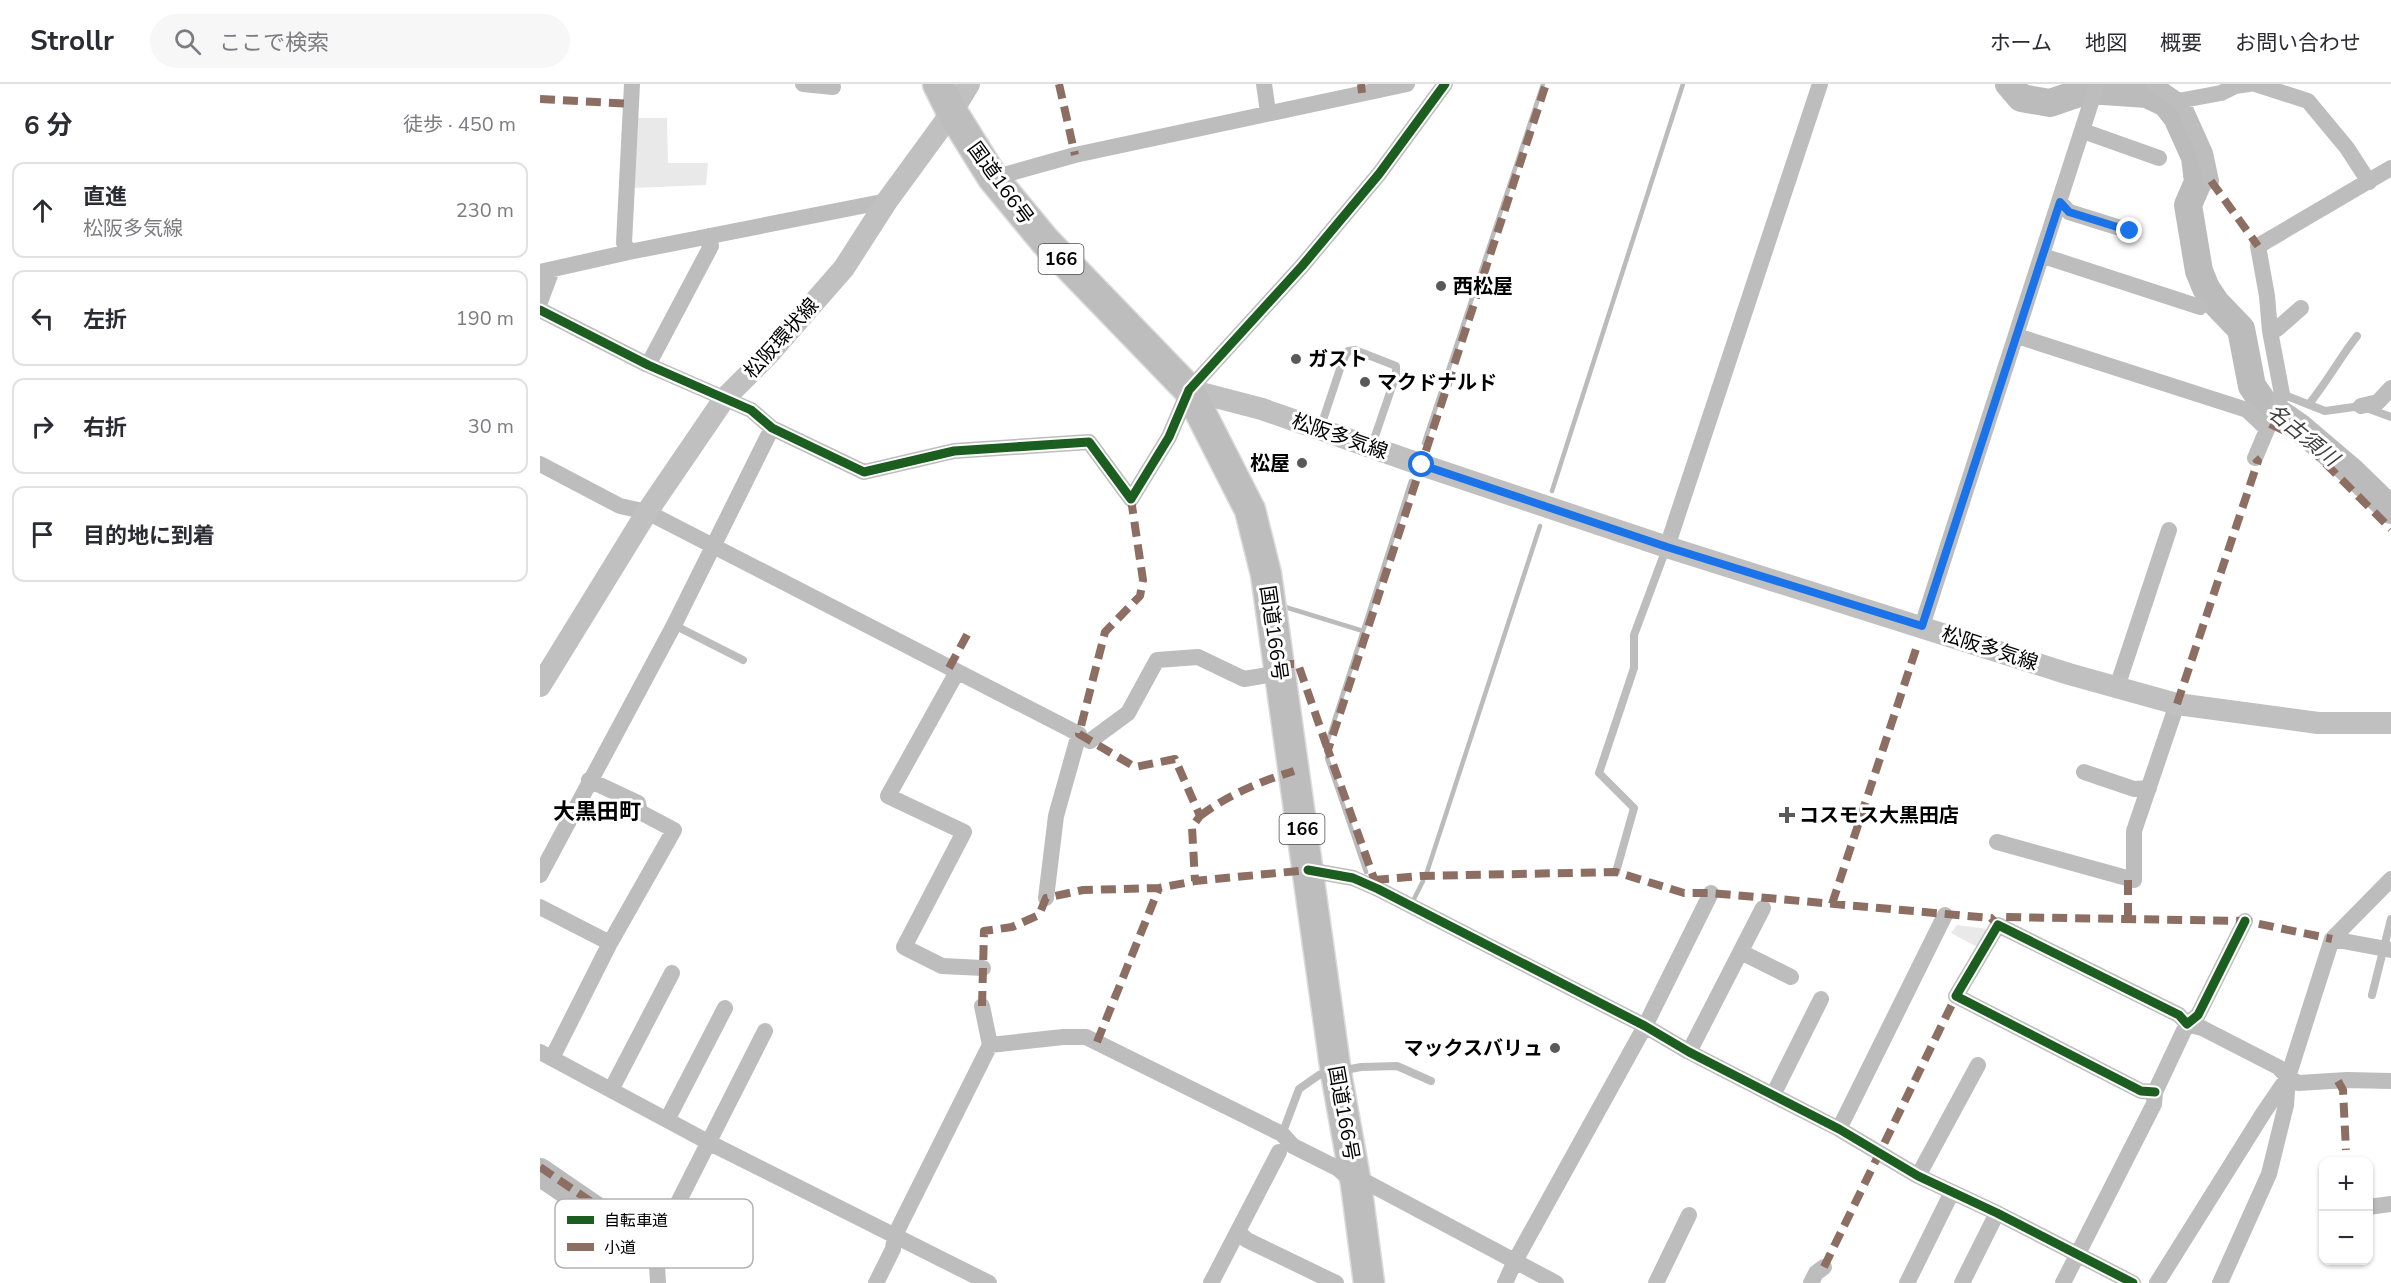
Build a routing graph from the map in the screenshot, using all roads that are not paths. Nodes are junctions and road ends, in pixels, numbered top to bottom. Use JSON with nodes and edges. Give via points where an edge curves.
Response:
{"nodes":[{"id":1,"x":632,"y":84,"type":"edge"},
{"id":2,"x":803,"y":84,"type":"edge"},
{"id":3,"x":938,"y":84,"type":"edge"},
{"id":4,"x":969,"y":84,"type":"edge"},
{"id":5,"x":1264,"y":84,"type":"edge"},
{"id":6,"x":1407,"y":84,"type":"edge"},
{"id":7,"x":1445,"y":84,"type":"edge"},
{"id":8,"x":1820,"y":84,"type":"edge"},
{"id":9,"x":2097,"y":84,"type":"edge"},
{"id":10,"x":2154,"y":84,"type":"edge"},
{"id":11,"x":2249,"y":84,"type":"edge"},
{"id":12,"x":2255,"y":84,"type":"edge"},
{"id":13,"x":833,"y":87,"type":"dead end"},
{"id":14,"x":2298,"y":91,"type":"edge"},
{"id":15,"x":2178,"y":101,"type":"junction"},
{"id":16,"x":952,"y":112,"type":"junction"},
{"id":17,"x":1268,"y":112,"type":"junction"},
{"id":18,"x":2083,"y":131,"type":"junction"},
{"id":19,"x":2159,"y":158,"type":"dead end"},
{"id":20,"x":2391,"y":168,"type":"edge"},
{"id":21,"x":993,"y":178,"type":"junction"},
{"id":22,"x":2211,"y":181,"type":"dead end"},
{"id":23,"x":2369,"y":182,"type":"junction"},
{"id":24,"x":887,"y":201,"type":"junction"},
{"id":25,"x":2060,"y":202,"type":"junction"},
{"id":26,"x":2130,"y":231,"type":"dead end"},
{"id":27,"x":709,"y":236,"type":"junction"},
{"id":28,"x":629,"y":252,"type":"junction"},
{"id":29,"x":2043,"y":256,"type":"junction"},
{"id":30,"x":546,"y":271,"type":"edge"},
{"id":31,"x":540,"y":302,"type":"edge"},
{"id":32,"x":2200,"y":307,"type":"dead end"},
{"id":33,"x":2301,"y":308,"type":"dead end"},
{"id":34,"x":540,"y":310,"type":"edge"},
{"id":35,"x":2270,"y":331,"type":"junction"},
{"id":36,"x":2017,"y":336,"type":"junction"},
{"id":37,"x":2357,"y":336,"type":"dead end"},
{"id":38,"x":648,"y":365,"type":"junction"},
{"id":39,"x":2391,"y":388,"type":"edge"},
{"id":40,"x":1189,"y":390,"type":"junction"},
{"id":41,"x":2282,"y":395,"type":"junction"},
{"id":42,"x":724,"y":399,"type":"junction"},
{"id":43,"x":2309,"y":404,"type":"junction"},
{"id":44,"x":2361,"y":406,"type":"junction"},
{"id":45,"x":2391,"y":417,"type":"edge"},
{"id":46,"x":2268,"y":426,"type":"junction"},
{"id":47,"x":772,"y":429,"type":"junction"},
{"id":48,"x":1320,"y":429,"type":"junction"},
{"id":49,"x":1371,"y":447,"type":"junction"},
{"id":50,"x":2255,"y":458,"type":"dead end"},
{"id":51,"x":540,"y":464,"type":"edge"},
{"id":52,"x":647,"y":512,"type":"junction"},
{"id":53,"x":2169,"y":530,"type":"dead end"},
{"id":54,"x":712,"y":546,"type":"junction"},
{"id":55,"x":1667,"y":547,"type":"junction"},
{"id":56,"x":674,"y":625,"type":"junction"},
{"id":57,"x":1922,"y":626,"type":"junction"},
{"id":58,"x":743,"y":660,"type":"dead end"},
{"id":59,"x":957,"y":672,"type":"junction"},
{"id":60,"x":1280,"y":673,"type":"junction"},
{"id":61,"x":540,"y":686,"type":"edge"},
{"id":62,"x":2117,"y":687,"type":"junction"},
{"id":63,"x":2177,"y":704,"type":"junction"},
{"id":64,"x":2391,"y":723,"type":"edge"},
{"id":65,"x":1090,"y":741,"type":"dead end"},
{"id":66,"x":2084,"y":772,"type":"dead end"},
{"id":67,"x":589,"y":780,"type":"junction"},
{"id":68,"x":2149,"y":788,"type":"junction"},
{"id":69,"x":1997,"y":842,"type":"dead end"},
{"id":70,"x":1308,"y":870,"type":"junction"},
{"id":71,"x":1617,"y":872,"type":"dead end"},
{"id":72,"x":540,"y":875,"type":"edge"},
{"id":73,"x":2391,"y":879,"type":"edge"},
{"id":74,"x":1711,"y":893,"type":"dead end"},
{"id":75,"x":1046,"y":898,"type":"dead end"},
{"id":76,"x":540,"y":908,"type":"edge"},
{"id":77,"x":1763,"y":908,"type":"dead end"},
{"id":78,"x":1945,"y":915,"type":"dead end"},
{"id":79,"x":2391,"y":919,"type":"edge"},
{"id":80,"x":2245,"y":921,"type":"dead end"},
{"id":81,"x":2332,"y":939,"type":"junction"},
{"id":82,"x":610,"y":943,"type":"junction"},
{"id":83,"x":2387,"y":949,"type":"edge"},
{"id":84,"x":1741,"y":952,"type":"junction"},
{"id":85,"x":983,"y":969,"type":"dead end"},
{"id":86,"x":672,"y":973,"type":"dead end"},
{"id":87,"x":1791,"y":977,"type":"dead end"},
{"id":88,"x":2372,"y":995,"type":"dead end"},
{"id":89,"x":1821,"y":999,"type":"dead end"},
{"id":90,"x":982,"y":1006,"type":"dead end"},
{"id":91,"x":725,"y":1008,"type":"dead end"},
{"id":92,"x":2187,"y":1024,"type":"junction"},
{"id":93,"x":1645,"y":1026,"type":"junction"},
{"id":94,"x":765,"y":1031,"type":"dead end"},
{"id":95,"x":990,"y":1045,"type":"junction"},
{"id":96,"x":1689,"y":1052,"type":"junction"},
{"id":97,"x":546,"y":1055,"type":"edge"},
{"id":98,"x":1978,"y":1065,"type":"dead end"},
{"id":99,"x":1336,"y":1072,"type":"junction"},
{"id":100,"x":2288,"y":1077,"type":"junction"},
{"id":101,"x":1431,"y":1081,"type":"dead end"},
{"id":102,"x":2391,"y":1081,"type":"edge"},
{"id":103,"x":611,"y":1090,"type":"junction"},
{"id":104,"x":2155,"y":1092,"type":"junction"},
{"id":105,"x":1773,"y":1095,"type":"junction"},
{"id":106,"x":667,"y":1120,"type":"junction"},
{"id":107,"x":1839,"y":1129,"type":"junction"},
{"id":108,"x":1282,"y":1134,"type":"junction"},
{"id":109,"x":708,"y":1142,"type":"junction"},
{"id":110,"x":1279,"y":1152,"type":"joint"},
{"id":111,"x":1918,"y":1176,"type":"junction"},
{"id":112,"x":1356,"y":1184,"type":"junction"},
{"id":113,"x":1952,"y":1192,"type":"junction"},
{"id":114,"x":680,"y":1199,"type":"edge"},
{"id":115,"x":2391,"y":1204,"type":"edge"},
{"id":116,"x":2373,"y":1206,"type":"edge"},
{"id":117,"x":1997,"y":1213,"type":"junction"},
{"id":118,"x":1689,"y":1215,"type":"dead end"},
{"id":119,"x":1238,"y":1232,"type":"junction"},
{"id":120,"x":895,"y":1234,"type":"junction"},
{"id":121,"x":2078,"y":1254,"type":"junction"},
{"id":122,"x":1515,"y":1261,"type":"junction"},
{"id":123,"x":1824,"y":1267,"type":"dead end"},
{"id":124,"x":657,"y":1268,"type":"edge"},
{"id":125,"x":658,"y":1283,"type":"edge"},
{"id":126,"x":876,"y":1283,"type":"edge"},
{"id":127,"x":989,"y":1283,"type":"edge"},
{"id":128,"x":1211,"y":1283,"type":"edge"},
{"id":129,"x":1336,"y":1283,"type":"edge"},
{"id":130,"x":1369,"y":1283,"type":"edge"},
{"id":131,"x":1505,"y":1283,"type":"edge"},
{"id":132,"x":1556,"y":1283,"type":"edge"},
{"id":133,"x":1656,"y":1283,"type":"edge"},
{"id":134,"x":1811,"y":1283,"type":"edge"},
{"id":135,"x":1906,"y":1283,"type":"edge"},
{"id":136,"x":1962,"y":1283,"type":"edge"},
{"id":137,"x":2062,"y":1283,"type":"edge"},
{"id":138,"x":2133,"y":1283,"type":"edge"},
{"id":139,"x":2157,"y":1283,"type":"edge"},
{"id":140,"x":2220,"y":1283,"type":"edge"}],
"edges":[{"from":1,"to":28,"type":"street","via":[[624,243]]},
{"from":2,"to":13,"type":"street"},
{"from":3,"to":16,"type":"highway","name":"国道166号","number":"166"},
{"from":4,"to":16,"type":"main road","name":"松阪環状線"},
{"from":5,"to":17,"type":"street"},
{"from":6,"to":17,"type":"street"},
{"from":7,"to":40,"type":"street","via":[[1379,174]]},
{"from":8,"to":55,"type":"street"},
{"from":9,"to":18,"type":"street"},
{"from":10,"to":15,"type":"street"},
{"from":11,"to":15,"type":"street"},
{"from":12,"to":14,"type":"street"},
{"from":14,"to":23,"type":"street","via":[[2313,105]]},
{"from":15,"to":22,"type":"street","via":[[2183,104],[2205,153]]},
{"from":16,"to":21,"type":"highway","name":"国道166号","number":"166"},
{"from":16,"to":24,"type":"main road","name":"松阪環状線"},
{"from":17,"to":21,"type":"street","via":[[1075,155]]},
{"from":18,"to":19,"type":"street"},
{"from":18,"to":25,"type":"street"},
{"from":20,"to":23,"type":"street"},
{"from":21,"to":40,"type":"highway","name":"国道166号","number":"166","via":[[1045,241]]},
{"from":23,"to":35,"type":"street","via":[[2258,246]]},
{"from":24,"to":27,"type":"street"},
{"from":24,"to":42,"type":"main road","name":"松阪環状線","via":[[844,268]]},
{"from":25,"to":26,"type":"street","via":[[2069,212]]},
{"from":25,"to":29,"type":"street"},
{"from":27,"to":28,"type":"street"},
{"from":27,"to":38,"type":"street","via":[[711,246]]},
{"from":28,"to":30,"type":"street"},
{"from":29,"to":32,"type":"street"},
{"from":29,"to":36,"type":"street"},
{"from":30,"to":31,"type":"street"},
{"from":33,"to":35,"type":"street"},
{"from":34,"to":38,"type":"street"},
{"from":35,"to":41,"type":"street"},
{"from":36,"to":46,"type":"street","via":[[2247,410]]},
{"from":36,"to":57,"type":"street"},
{"from":37,"to":43,"type":"lane"},
{"from":38,"to":42,"type":"street"},
{"from":39,"to":44,"type":"street","via":[[2378,402]]},
{"from":40,"to":47,"type":"street","via":[[1169,437],[1131,499],[1089,442],[954,451],[864,472]]},
{"from":40,"to":48,"type":"main road","name":"松阪多気線"},
{"from":40,"to":60,"type":"highway","name":"国道166号","number":"166","via":[[1250,510],[1266,574]]},
{"from":41,"to":43,"type":"lane"},
{"from":41,"to":46,"type":"street"},
{"from":42,"to":47,"type":"street","via":[[751,410]]},
{"from":42,"to":52,"type":"main road","name":"松阪環状線"},
{"from":43,"to":44,"type":"lane","via":[[2325,411]]},
{"from":44,"to":45,"type":"lane"},
{"from":46,"to":50,"type":"street"},
{"from":47,"to":54,"type":"street"},
{"from":48,"to":49,"type":"main road","name":"松阪多気線"},
{"from":48,"to":49,"type":"lane","via":[[1346,354],[1355,350],[1394,364],[1397,370]]},
{"from":49,"to":55,"type":"main road","name":"松阪多気線"},
{"from":51,"to":52,"type":"street","via":[[620,506]]},
{"from":52,"to":54,"type":"street"},
{"from":52,"to":61,"type":"main road","name":"松阪環状線"},
{"from":53,"to":62,"type":"street"},
{"from":54,"to":56,"type":"street"},
{"from":54,"to":59,"type":"street"},
{"from":55,"to":57,"type":"main road","name":"松阪多気線"},
{"from":55,"to":71,"type":"lane","via":[[1634,635],[1634,668],[1599,773],[1634,808]]},
{"from":56,"to":58,"type":"lane"},
{"from":56,"to":67,"type":"street"},
{"from":57,"to":62,"type":"main road","name":"松阪多気線"},
{"from":59,"to":75,"type":"street","via":[[1079,734],[1056,816]]},
{"from":59,"to":85,"type":"street","via":[[888,796],[964,832],[904,947],[942,966]]},
{"from":60,"to":65,"type":"street","via":[[1244,679],[1198,657],[1157,660],[1128,713]]},
{"from":60,"to":70,"type":"highway","name":"国道166号","number":"166"},
{"from":62,"to":63,"type":"main road","name":"松阪多気線"},
{"from":63,"to":64,"type":"main road","name":"松阪多気線","via":[[2318,723]]},
{"from":63,"to":68,"type":"street"},
{"from":66,"to":68,"type":"street","via":[[2134,789]]},
{"from":67,"to":72,"type":"street"},
{"from":67,"to":82,"type":"street","via":[[638,803],[640,812],[674,830]]},
{"from":68,"to":69,"type":"street","via":[[2134,831],[2134,880]]},
{"from":70,"to":93,"type":"street","via":[[1353,878],[1378,889]]},
{"from":70,"to":99,"type":"highway","name":"国道166号","number":"166"},
{"from":73,"to":81,"type":"street"},
{"from":74,"to":93,"type":"street"},
{"from":76,"to":82,"type":"street"},
{"from":77,"to":84,"type":"street"},
{"from":78,"to":107,"type":"street"},
{"from":79,"to":83,"type":"lane"},
{"from":80,"to":92,"type":"street","via":[[2198,1015]]},
{"from":81,"to":83,"type":"street"},
{"from":81,"to":100,"type":"street"},
{"from":82,"to":97,"type":"street"},
{"from":83,"to":88,"type":"lane"},
{"from":84,"to":87,"type":"street"},
{"from":84,"to":96,"type":"street"},
{"from":86,"to":103,"type":"street"},
{"from":89,"to":105,"type":"street"},
{"from":90,"to":95,"type":"street"},
{"from":91,"to":106,"type":"street"},
{"from":92,"to":100,"type":"street","via":[[2278,1066]]},
{"from":92,"to":104,"type":"street"},
{"from":92,"to":104,"type":"street","via":[[2180,1015],[1998,925],[1956,996],[2141,1091]]},
{"from":93,"to":96,"type":"street"},
{"from":93,"to":122,"type":"street"},
{"from":94,"to":109,"type":"street"},
{"from":95,"to":108,"type":"street","via":[[1086,1037]]},
{"from":95,"to":120,"type":"street"},
{"from":96,"to":105,"type":"street"},
{"from":97,"to":103,"type":"street"},
{"from":98,"to":111,"type":"street"},
{"from":99,"to":101,"type":"lane","via":[[1397,1066]]},
{"from":99,"to":108,"type":"lane","via":[[1319,1075],[1299,1089]]},
{"from":99,"to":112,"type":"highway","name":"国道166号","number":"166"},
{"from":100,"to":102,"type":"street","via":[[2298,1083]]},
{"from":100,"to":139,"type":"street"},
{"from":100,"to":140,"type":"street","via":[[2286,1105],[2269,1174]]},
{"from":103,"to":106,"type":"street"},
{"from":104,"to":121,"type":"street","via":[[2154,1104]]},
{"from":105,"to":107,"type":"street"},
{"from":106,"to":109,"type":"street"},
{"from":107,"to":111,"type":"street"},
{"from":108,"to":110,"type":"lane"},
{"from":108,"to":112,"type":"street","via":[[1293,1146],[1337,1168]]},
{"from":109,"to":114,"type":"street"},
{"from":109,"to":120,"type":"street"},
{"from":110,"to":119,"type":"street"},
{"from":111,"to":113,"type":"street"},
{"from":112,"to":122,"type":"street","via":[[1368,1183]]},
{"from":112,"to":130,"type":"highway","name":"国道166号","number":"166"},
{"from":113,"to":117,"type":"street"},
{"from":113,"to":135,"type":"street"},
{"from":115,"to":116,"type":"street"},
{"from":117,"to":121,"type":"street"},
{"from":117,"to":136,"type":"street"},
{"from":118,"to":133,"type":"street"},
{"from":119,"to":128,"type":"street"},
{"from":119,"to":129,"type":"street"},
{"from":120,"to":126,"type":"street","via":[[893,1249]]},
{"from":120,"to":127,"type":"street"},
{"from":121,"to":137,"type":"street"},
{"from":121,"to":138,"type":"street"},
{"from":122,"to":131,"type":"street"},
{"from":122,"to":132,"type":"street"},
{"from":123,"to":134,"type":"street"},
{"from":124,"to":125,"type":"street"}]}
